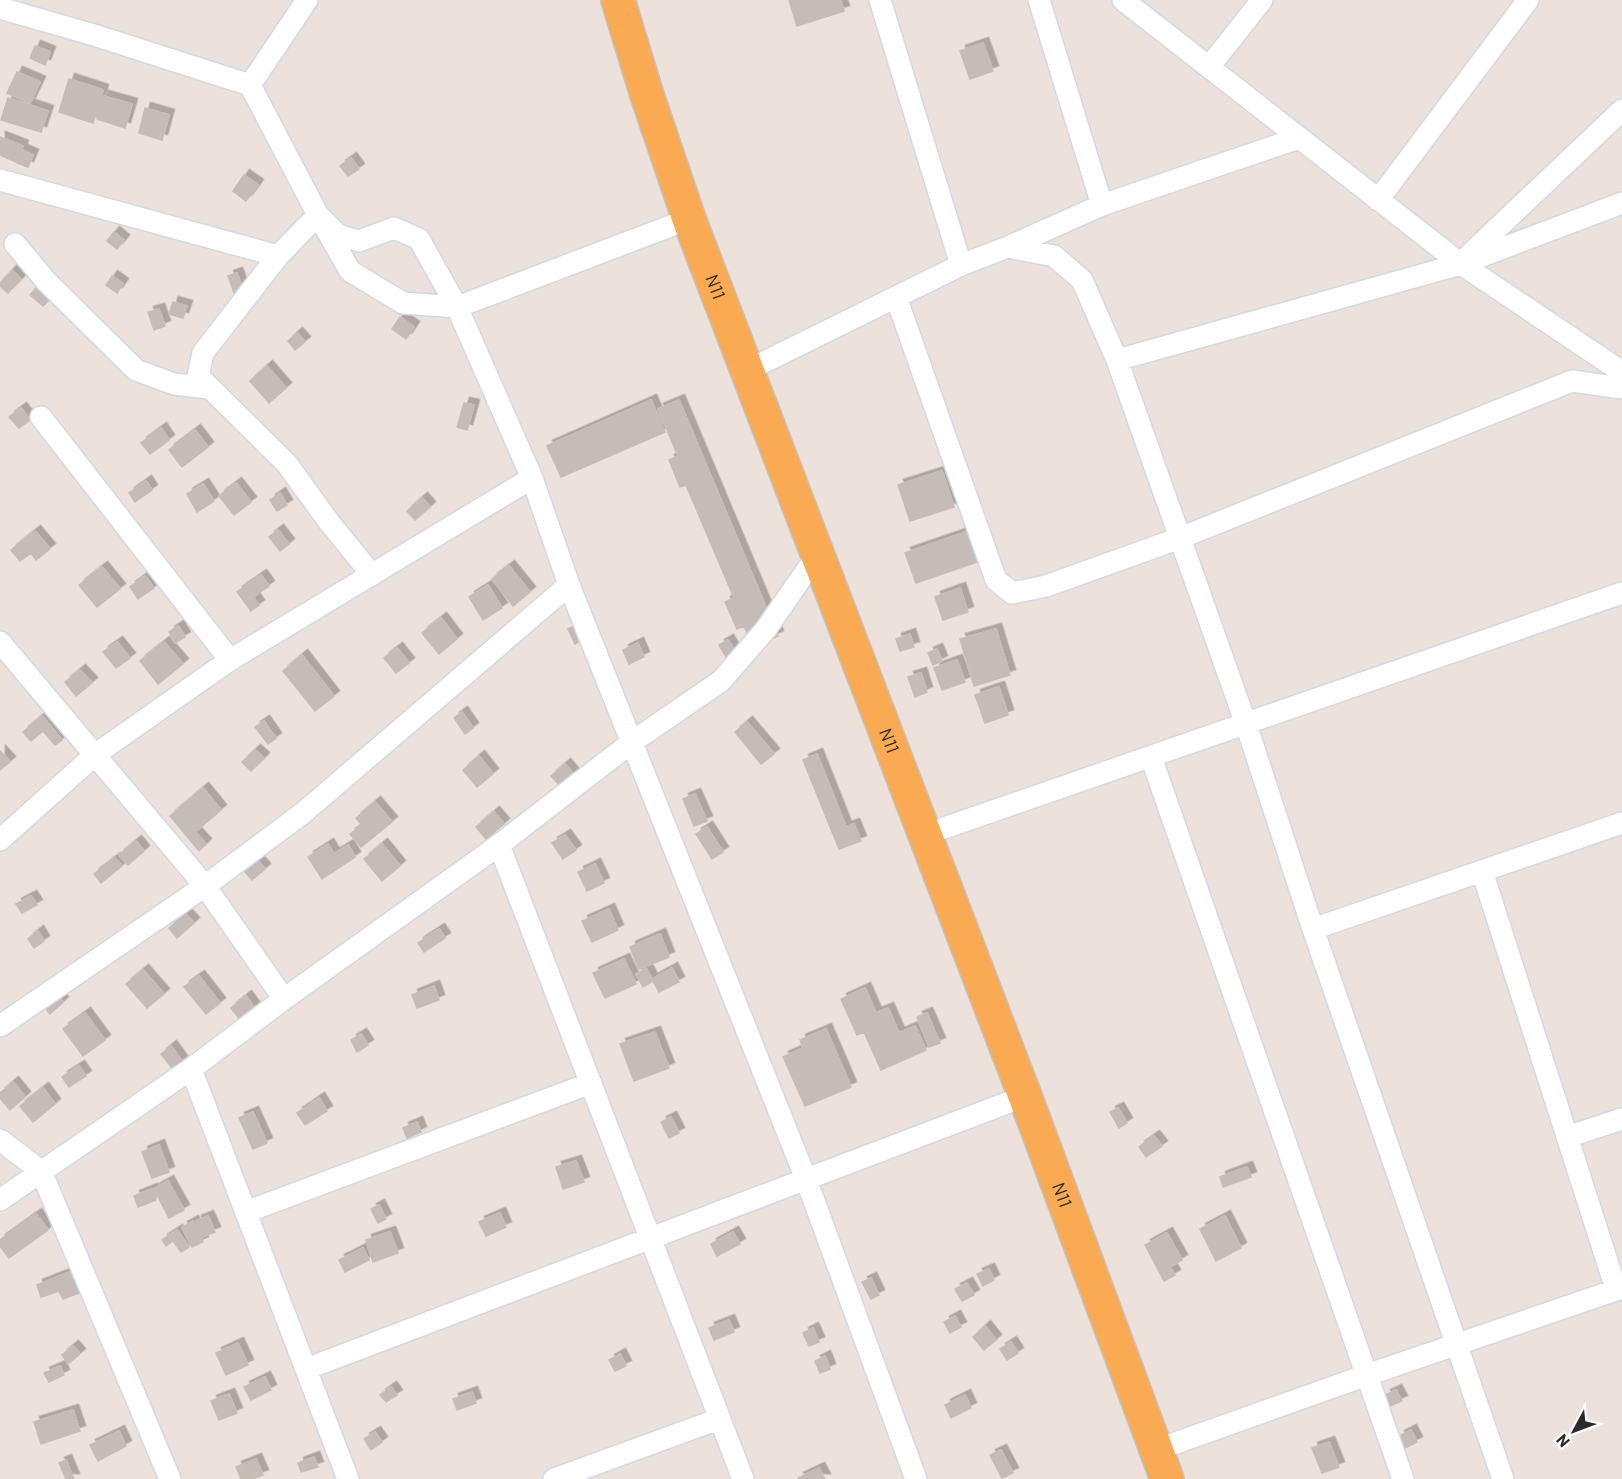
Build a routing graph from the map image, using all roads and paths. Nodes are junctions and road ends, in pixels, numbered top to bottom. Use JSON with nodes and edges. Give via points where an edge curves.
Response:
{"nodes":[{"id":1,"x":307,"y":0,"type":"edge"},
{"id":2,"x":618,"y":0,"type":"edge"},
{"id":3,"x":879,"y":0,"type":"edge"},
{"id":4,"x":1039,"y":0,"type":"edge"},
{"id":5,"x":1123,"y":0,"type":"edge"},
{"id":6,"x":1262,"y":0,"type":"edge"},
{"id":7,"x":1528,"y":0,"type":"edge"},
{"id":8,"x":0,"y":8,"type":"edge"},
{"id":9,"x":1209,"y":67,"type":"junction"},
{"id":10,"x":250,"y":86,"type":"junction"},
{"id":11,"x":1622,"y":110,"type":"edge"},
{"id":12,"x":1299,"y":138,"type":"junction"},
{"id":13,"x":0,"y":180,"type":"edge"},
{"id":14,"x":1378,"y":200,"type":"junction"},
{"id":15,"x":1622,"y":203,"type":"edge"},
{"id":16,"x":1102,"y":204,"type":"junction"},
{"id":17,"x":318,"y":215,"type":"junction"},
{"id":18,"x":689,"y":219,"type":"junction"},
{"id":19,"x":15,"y":244,"type":"dead end"},
{"id":20,"x":1008,"y":247,"type":"junction"},
{"id":21,"x":278,"y":256,"type":"junction"},
{"id":22,"x":1461,"y":264,"type":"junction"},
{"id":23,"x":961,"y":265,"type":"junction"},
{"id":24,"x":896,"y":297,"type":"junction"},
{"id":25,"x":457,"y":307,"type":"junction"},
{"id":26,"x":1117,"y":360,"type":"junction"},
{"id":27,"x":748,"y":370,"type":"junction"},
{"id":28,"x":1622,"y":372,"type":"edge"},
{"id":29,"x":209,"y":388,"type":"junction"},
{"id":30,"x":1622,"y":388,"type":"edge"},
{"id":31,"x":41,"y":417,"type":"dead end"},
{"id":32,"x":532,"y":478,"type":"junction"},
{"id":33,"x":1180,"y":538,"type":"junction"},
{"id":34,"x":818,"y":554,"type":"junction"},
{"id":35,"x":372,"y":575,"type":"junction"},
{"id":36,"x":569,"y":585,"type":"junction"},
{"id":37,"x":1622,"y":593,"type":"edge"},
{"id":38,"x":0,"y":642,"type":"edge"},
{"id":39,"x":230,"y":660,"type":"junction"},
{"id":40,"x":1246,"y":724,"type":"junction"},
{"id":41,"x":632,"y":742,"type":"junction"},
{"id":42,"x":96,"y":754,"type":"junction"},
{"id":43,"x":1151,"y":757,"type":"junction"},
{"id":44,"x":1622,"y":823,"type":"edge"},
{"id":45,"x":924,"y":835,"type":"junction"},
{"id":46,"x":0,"y":840,"type":"edge"},
{"id":47,"x":499,"y":844,"type":"junction"},
{"id":48,"x":1482,"y":871,"type":"junction"},
{"id":49,"x":205,"y":886,"type":"junction"},
{"id":50,"x":1313,"y":929,"type":"junction"},
{"id":51,"x":284,"y":999,"type":"junction"},
{"id":52,"x":0,"y":1026,"type":"edge"},
{"id":53,"x":191,"y":1069,"type":"junction"},
{"id":54,"x":591,"y":1083,"type":"junction"},
{"id":55,"x":1025,"y":1096,"type":"junction"},
{"id":56,"x":1622,"y":1119,"type":"edge"},
{"id":57,"x":1567,"y":1137,"type":"junction"},
{"id":58,"x":0,"y":1140,"type":"edge"},
{"id":59,"x":41,"y":1171,"type":"junction"},
{"id":60,"x":806,"y":1179,"type":"junction"},
{"id":61,"x":0,"y":1200,"type":"edge"},
{"id":62,"x":246,"y":1212,"type":"junction"},
{"id":63,"x":651,"y":1238,"type":"junction"},
{"id":64,"x":1619,"y":1288,"type":"edge"},
{"id":65,"x":1456,"y":1345,"type":"junction"},
{"id":66,"x":306,"y":1369,"type":"junction"},
{"id":67,"x":1367,"y":1375,"type":"junction"},
{"id":68,"x":719,"y":1419,"type":"junction"},
{"id":69,"x":1162,"y":1465,"type":"edge"},
{"id":70,"x":170,"y":1479,"type":"edge"},
{"id":71,"x":348,"y":1479,"type":"edge"},
{"id":72,"x":554,"y":1479,"type":"edge"},
{"id":73,"x":742,"y":1479,"type":"edge"},
{"id":74,"x":916,"y":1479,"type":"edge"},
{"id":75,"x":1403,"y":1479,"type":"edge"},
{"id":76,"x":1503,"y":1479,"type":"edge"}],
"edges":[{"from":1,"to":10,"type":"street"},
{"from":2,"to":18,"type":"main road","name":"N11"},
{"from":3,"to":23,"type":"street"},
{"from":4,"to":16,"type":"street"},
{"from":5,"to":9,"type":"street"},
{"from":6,"to":9,"type":"street"},
{"from":7,"to":14,"type":"street"},
{"from":8,"to":10,"type":"street"},
{"from":9,"to":12,"type":"street"},
{"from":10,"to":17,"type":"street"},
{"from":11,"to":22,"type":"street"},
{"from":12,"to":14,"type":"street"},
{"from":12,"to":16,"type":"street"},
{"from":13,"to":21,"type":"street"},
{"from":14,"to":22,"type":"street"},
{"from":15,"to":22,"type":"street"},
{"from":16,"to":20,"type":"street"},
{"from":17,"to":21,"type":"street"},
{"from":17,"to":25,"type":"street","via":[[350,271],[404,303]]},
{"from":17,"to":25,"type":"street","via":[[338,235],[359,241],[394,228],[419,239]]},
{"from":18,"to":25,"type":"street"},
{"from":18,"to":27,"type":"main road","name":"N11"},
{"from":19,"to":29,"type":"street","via":[[47,282],[136,370],[174,384]]},
{"from":20,"to":23,"type":"street"},
{"from":20,"to":26,"type":"street","via":[[1054,256],[1082,280]]},
{"from":21,"to":29,"type":"street","via":[[202,353],[198,376]]},
{"from":22,"to":26,"type":"street"},
{"from":22,"to":28,"type":"street"},
{"from":23,"to":24,"type":"street"},
{"from":24,"to":27,"type":"street"},
{"from":24,"to":33,"type":"street","via":[[996,580],[1012,592],[1046,585]]},
{"from":25,"to":32,"type":"street"},
{"from":26,"to":33,"type":"street"},
{"from":27,"to":34,"type":"main road","name":"N11"},
{"from":29,"to":35,"type":"street","via":[[287,464]]},
{"from":30,"to":33,"type":"street","via":[[1572,381]]},
{"from":31,"to":39,"type":"street"},
{"from":32,"to":35,"type":"street"},
{"from":32,"to":36,"type":"street"},
{"from":33,"to":40,"type":"street"},
{"from":34,"to":41,"type":"street","via":[[766,629],[721,681]]},
{"from":34,"to":45,"type":"main road","name":"N11"},
{"from":35,"to":39,"type":"street"},
{"from":36,"to":41,"type":"street"},
{"from":36,"to":49,"type":"street","via":[[303,813]]},
{"from":37,"to":40,"type":"street"},
{"from":38,"to":42,"type":"street"},
{"from":39,"to":42,"type":"street"},
{"from":40,"to":43,"type":"street"},
{"from":40,"to":50,"type":"street"},
{"from":41,"to":47,"type":"street"},
{"from":41,"to":60,"type":"street"},
{"from":42,"to":46,"type":"street"},
{"from":42,"to":49,"type":"street"},
{"from":43,"to":45,"type":"street"},
{"from":43,"to":67,"type":"street"},
{"from":44,"to":48,"type":"street"},
{"from":45,"to":55,"type":"main road","name":"N11"},
{"from":47,"to":51,"type":"street"},
{"from":47,"to":54,"type":"street"},
{"from":48,"to":50,"type":"street"},
{"from":48,"to":57,"type":"street"},
{"from":49,"to":51,"type":"street"},
{"from":49,"to":52,"type":"street"},
{"from":50,"to":65,"type":"street"},
{"from":51,"to":53,"type":"street"},
{"from":53,"to":59,"type":"street"},
{"from":53,"to":62,"type":"street"},
{"from":54,"to":62,"type":"street"},
{"from":54,"to":63,"type":"street"},
{"from":55,"to":60,"type":"street"},
{"from":55,"to":69,"type":"main road","name":"N11"},
{"from":56,"to":57,"type":"street"},
{"from":57,"to":64,"type":"street"},
{"from":58,"to":59,"type":"street"},
{"from":59,"to":61,"type":"street"},
{"from":59,"to":70,"type":"street"},
{"from":60,"to":63,"type":"street"},
{"from":60,"to":74,"type":"street"},
{"from":62,"to":66,"type":"street"},
{"from":63,"to":66,"type":"street"},
{"from":63,"to":68,"type":"street"},
{"from":64,"to":65,"type":"street"},
{"from":65,"to":67,"type":"street"},
{"from":65,"to":76,"type":"street"},
{"from":66,"to":71,"type":"street"},
{"from":67,"to":69,"type":"street"},
{"from":67,"to":75,"type":"street"},
{"from":68,"to":72,"type":"street"},
{"from":68,"to":73,"type":"street"}]}
